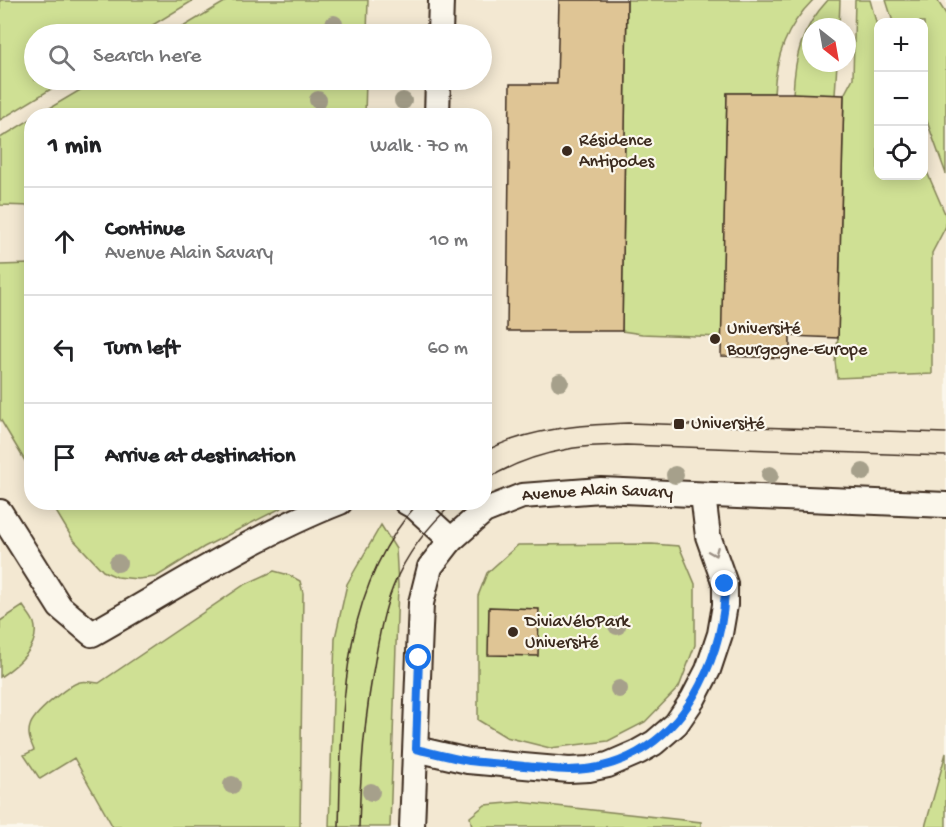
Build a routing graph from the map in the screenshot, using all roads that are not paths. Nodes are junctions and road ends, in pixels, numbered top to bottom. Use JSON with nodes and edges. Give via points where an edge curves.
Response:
{"nodes":[{"id":1,"x":441,"y":0,"type":"edge"},
{"id":2,"x":440,"y":24,"type":"edge"},
{"id":3,"x":438,"y":90,"type":"edge"},
{"id":4,"x":437,"y":108,"type":"edge"},
{"id":5,"x":704,"y":495,"type":"junction"},
{"id":6,"x":492,"y":504,"type":"edge"},
{"id":7,"x":946,"y":506,"type":"edge"},
{"id":8,"x":320,"y":510,"type":"edge"},
{"id":9,"x":418,"y":510,"type":"edge"},
{"id":10,"x":478,"y":510,"type":"edge"},
{"id":11,"x":0,"y":512,"type":"edge"},
{"id":12,"x":451,"y":540,"type":"junction"},
{"id":13,"x":416,"y":749,"type":"junction"},
{"id":14,"x":412,"y":827,"type":"edge"}],
"edges":[{"from":1,"to":2,"type":"lane"},
{"from":3,"to":4,"type":"lane"},
{"from":5,"to":6,"type":"lane","name":"Avenue Alain Savary","via":[[601,490],[522,496]]},
{"from":5,"to":7,"type":"lane","name":"Avenue Alain Savary"},
{"from":5,"to":13,"type":"lane","one_way":true,"via":[[708,537],[725,584],[725,605],[708,670],[676,724],[654,743],[622,760],[589,769],[468,761]]},
{"from":8,"to":11,"type":"lane","via":[[269,534],[92,634],[60,607]]},
{"from":9,"to":12,"type":"lane"},
{"from":10,"to":12,"type":"lane","name":"Avenue Alain Savary"},
{"from":12,"to":13,"type":"lane","name":"Avenue Alain Savary","via":[[430,567],[420,603]]},
{"from":13,"to":14,"type":"lane","name":"Avenue Alain Savary"}]}
